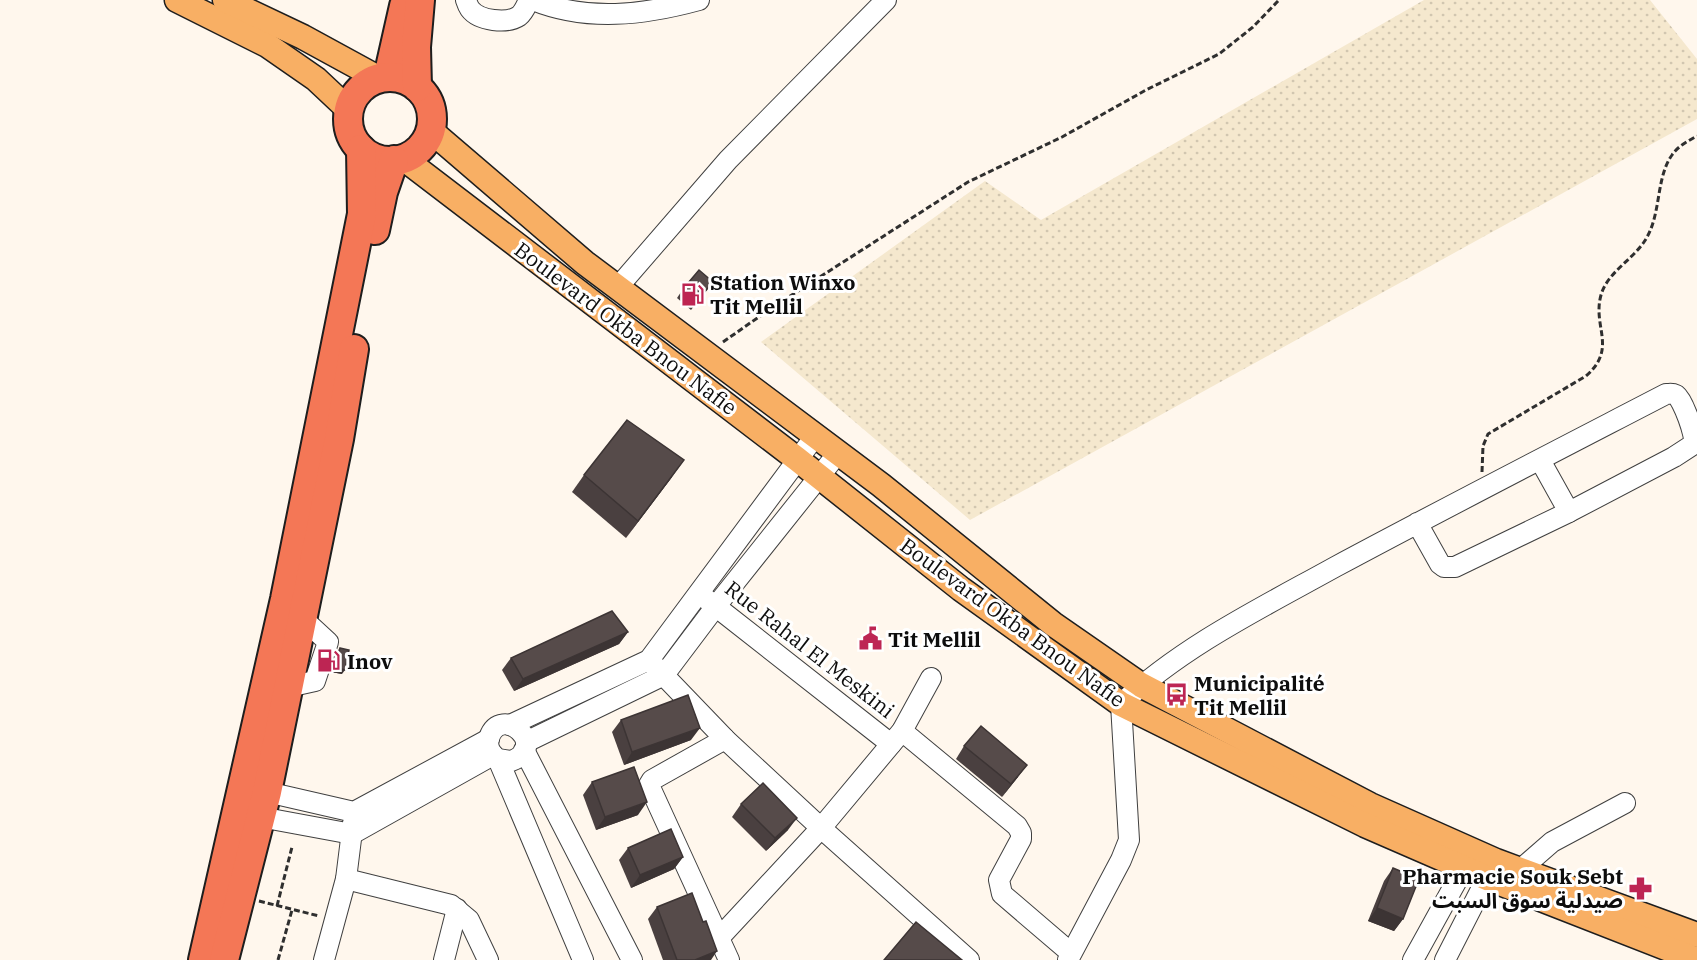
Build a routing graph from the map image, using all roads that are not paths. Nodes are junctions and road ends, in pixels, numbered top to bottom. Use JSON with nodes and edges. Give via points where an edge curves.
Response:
{"nodes":[{"id":1,"x":177,"y":0,"type":"edge"},
{"id":2,"x":225,"y":0,"type":"edge"},
{"id":3,"x":406,"y":0,"type":"edge"},
{"id":4,"x":420,"y":0,"type":"edge"},
{"id":5,"x":466,"y":0,"type":"edge"},
{"id":6,"x":531,"y":0,"type":"edge"},
{"id":7,"x":699,"y":0,"type":"edge"},
{"id":8,"x":886,"y":0,"type":"edge"},
{"id":9,"x":384,"y":78,"type":"junction"},
{"id":10,"x":417,"y":87,"type":"junction"},
{"id":11,"x":350,"y":110,"type":"junction"},
{"id":12,"x":430,"y":130,"type":"junction"},
{"id":13,"x":361,"y":148,"type":"junction"},
{"id":14,"x":399,"y":159,"type":"junction"},
{"id":15,"x":618,"y":287,"type":"junction"},
{"id":16,"x":816,"y":435,"type":"junction"},
{"id":17,"x":838,"y":453,"type":"junction"},
{"id":18,"x":798,"y":459,"type":"junction"},
{"id":19,"x":1540,"y":460,"type":"junction"},
{"id":20,"x":819,"y":477,"type":"junction"},
{"id":21,"x":1569,"y":512,"type":"junction"},
{"id":22,"x":1417,"y":523,"type":"junction"},
{"id":23,"x":699,"y":592,"type":"junction"},
{"id":24,"x":716,"y":606,"type":"junction"},
{"id":25,"x":649,"y":660,"type":"junction"},
{"id":26,"x":664,"y":675,"type":"junction"},
{"id":27,"x":931,"y":678,"type":"dead end"},
{"id":28,"x":1141,"y":685,"type":"junction"},
{"id":29,"x":1121,"y":704,"type":"junction"},
{"id":30,"x":510,"y":725,"type":"junction"},
{"id":31,"x":897,"y":737,"type":"junction"},
{"id":32,"x":725,"y":739,"type":"junction"},
{"id":33,"x":525,"y":746,"type":"junction"},
{"id":34,"x":493,"y":751,"type":"junction"},
{"id":35,"x":1625,"y":803,"type":"dead end"},
{"id":36,"x":263,"y":805,"type":"junction"},
{"id":37,"x":354,"y":812,"type":"junction"},
{"id":38,"x":821,"y":828,"type":"junction"},
{"id":39,"x":352,"y":834,"type":"junction"},
{"id":40,"x":1468,"y":859,"type":"junction"},
{"id":41,"x":1521,"y":869,"type":"junction"},
{"id":42,"x":1491,"y":870,"type":"junction"},
{"id":43,"x":346,"y":879,"type":"junction"},
{"id":44,"x":458,"y":909,"type":"junction"},
{"id":45,"x":1691,"y":928,"type":"edge"},
{"id":46,"x":719,"y":938,"type":"junction"},
{"id":47,"x":206,"y":956,"type":"edge"},
{"id":48,"x":1069,"y":957,"type":"edge"},
{"id":49,"x":324,"y":960,"type":"edge"},
{"id":50,"x":444,"y":960,"type":"edge"},
{"id":51,"x":488,"y":960,"type":"edge"},
{"id":52,"x":583,"y":960,"type":"edge"},
{"id":53,"x":632,"y":960,"type":"edge"},
{"id":54,"x":729,"y":960,"type":"edge"},
{"id":55,"x":969,"y":960,"type":"edge"},
{"id":56,"x":1413,"y":960,"type":"edge"},
{"id":57,"x":1445,"y":960,"type":"edge"},
{"id":58,"x":1697,"y":960,"type":"edge"}],
"edges":[{"from":1,"to":11,"type":"main road","via":[[267,45],[316,79]]},
{"from":2,"to":9,"type":"main road"},
{"from":3,"to":9,"type":"highway"},
{"from":4,"to":10,"type":"highway"},
{"from":5,"to":6,"type":"street","via":[[476,15],[499,20],[517,17]]},
{"from":6,"to":7,"type":"street","via":[[614,16]]},
{"from":8,"to":15,"type":"street","via":[[728,160]]},
{"from":9,"to":10,"type":"highway","via":[[403,79]]},
{"from":9,"to":11,"type":"highway","via":[[370,82],[358,92]]},
{"from":10,"to":12,"type":"highway","via":[[430,107]]},
{"from":11,"to":13,"type":"highway","via":[[350,131]]},
{"from":12,"to":14,"type":"highway","via":[[423,145]]},
{"from":12,"to":15,"type":"main road","name":"Boulevard Okba Bnou Nafie"},
{"from":13,"to":14,"type":"highway","via":[[373,157]]},
{"from":13,"to":47,"type":"highway","via":[[362,214],[285,599]]},
{"from":14,"to":18,"type":"main road","name":"Boulevard Okba Bnou Nafie"},
{"from":14,"to":36,"type":"highway","via":[[383,192],[369,256],[339,439]]},
{"from":15,"to":16,"type":"main road","name":"Boulevard Okba Bnou Nafie"},
{"from":16,"to":17,"type":"main road","name":"Boulevard Okba Bnou Nafie"},
{"from":16,"to":18,"type":"street"},
{"from":17,"to":20,"type":"street"},
{"from":17,"to":28,"type":"main road","name":"Boulevard Okba Bnou Nafie","via":[[1053,624]]},
{"from":18,"to":20,"type":"main road","name":"Boulevard Okba Bnou Nafie"},
{"from":18,"to":23,"type":"street"},
{"from":19,"to":21,"type":"street"},
{"from":19,"to":21,"type":"street","via":[[1666,394],[1679,398],[1694,444]]},
{"from":19,"to":22,"type":"street"},
{"from":20,"to":24,"type":"street"},
{"from":20,"to":29,"type":"main road","name":"Boulevard Okba Bnou Nafie","via":[[961,589]]},
{"from":21,"to":22,"type":"street","via":[[1455,567],[1440,564]]},
{"from":22,"to":28,"type":"street","via":[[1233,624]]},
{"from":23,"to":24,"type":"street","name":"Rue Rahal El Meskini"},
{"from":23,"to":25,"type":"street"},
{"from":24,"to":26,"type":"street"},
{"from":24,"to":31,"type":"street","name":"Rue Rahal El Meskini"},
{"from":25,"to":26,"type":"street"},
{"from":25,"to":30,"type":"street"},
{"from":26,"to":32,"type":"street"},
{"from":26,"to":33,"type":"street"},
{"from":27,"to":31,"type":"street"},
{"from":28,"to":29,"type":"street"},
{"from":28,"to":40,"type":"main road","name":"Boulevard Okba Bnou Nafie"},
{"from":29,"to":40,"type":"main road","name":"Boulevard Okba Bnou Nafie","via":[[1365,825]]},
{"from":29,"to":48,"type":"street","via":[[1129,840]]},
{"from":30,"to":33,"type":"street","via":[[521,730]]},
{"from":30,"to":34,"type":"street","via":[[497,728]]},
{"from":31,"to":38,"type":"street"},
{"from":31,"to":48,"type":"street","name":"Rue Rahal El Meskini","via":[[1017,826],[1021,833],[1019,847],[1001,874],[999,887]]},
{"from":32,"to":38,"type":"street"},
{"from":32,"to":46,"type":"street","via":[[649,785]]},
{"from":33,"to":34,"type":"street","via":[[515,760],[506,762]]},
{"from":33,"to":53,"type":"street"},
{"from":34,"to":37,"type":"street"},
{"from":34,"to":39,"type":"street"},
{"from":34,"to":52,"type":"street"},
{"from":35,"to":41,"type":"street","via":[[1552,842]]},
{"from":36,"to":37,"type":"street"},
{"from":36,"to":39,"type":"street"},
{"from":36,"to":47,"type":"highway","via":[[240,895]]},
{"from":37,"to":39,"type":"street"},
{"from":38,"to":46,"type":"street"},
{"from":38,"to":55,"type":"street"},
{"from":39,"to":43,"type":"street"},
{"from":40,"to":42,"type":"main road","name":"Boulevard Okba Bnou Nafie"},
{"from":40,"to":56,"type":"street"},
{"from":41,"to":42,"type":"main road","name":"Boulevard Okba Bnou Nafie"},
{"from":41,"to":45,"type":"main road","name":"Boulevard Okba Bnou Nafie"},
{"from":42,"to":57,"type":"street"},
{"from":42,"to":58,"type":"main road","name":"Boulevard Okba Bnou Nafie"},
{"from":43,"to":44,"type":"street","via":[[444,902]]},
{"from":43,"to":49,"type":"street"},
{"from":44,"to":50,"type":"street"},
{"from":44,"to":51,"type":"street","via":[[472,925]]},
{"from":46,"to":54,"type":"street"}]}
